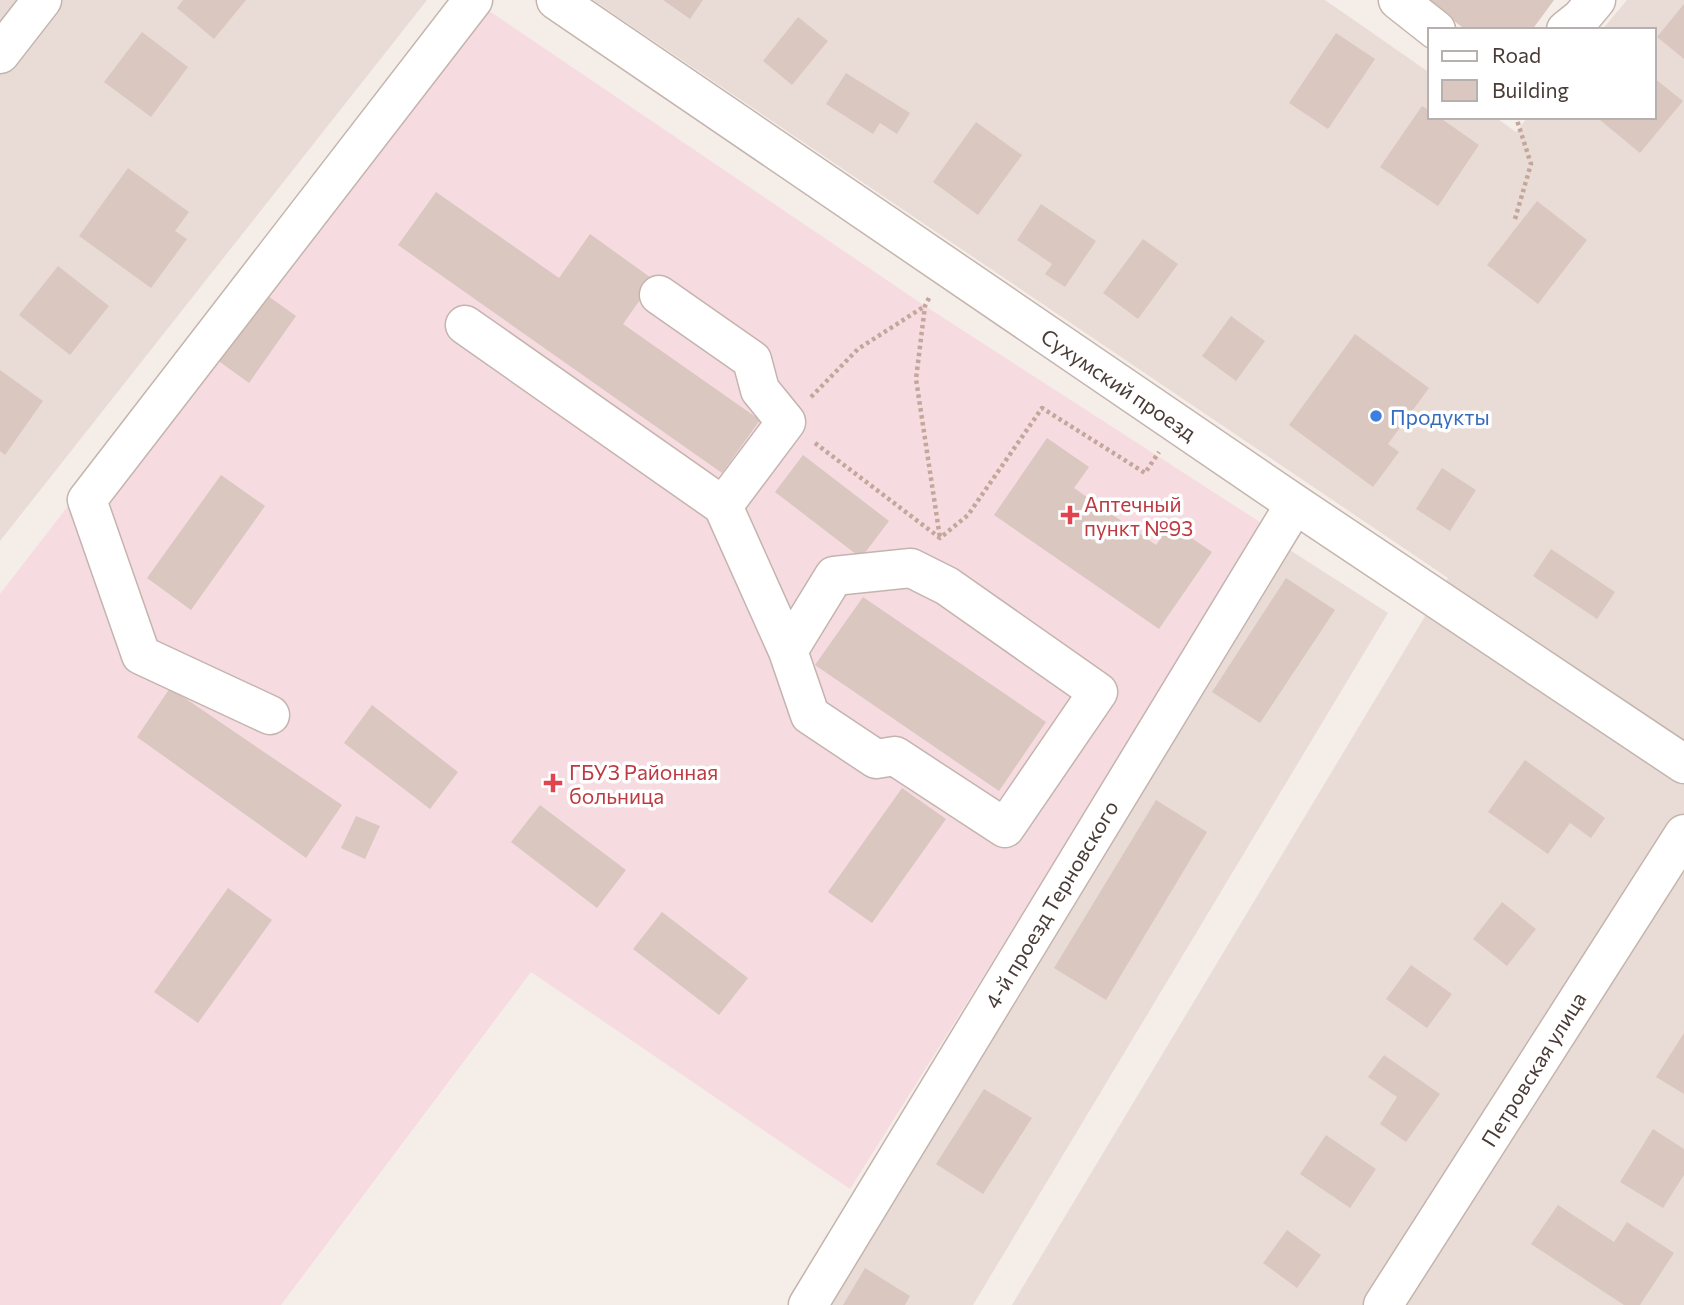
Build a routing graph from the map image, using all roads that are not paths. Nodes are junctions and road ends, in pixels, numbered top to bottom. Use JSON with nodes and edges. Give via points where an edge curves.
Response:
{"nodes":[{"id":1,"x":42,"y":0,"type":"edge"},
{"id":2,"x":473,"y":0,"type":"edge"},
{"id":3,"x":1398,"y":0,"type":"edge"},
{"id":4,"x":1595,"y":0,"type":"edge"},
{"id":5,"x":563,"y":2,"type":"edge"},
{"id":6,"x":1433,"y":28,"type":"edge"},
{"id":7,"x":1568,"y":28,"type":"edge"},
{"id":8,"x":0,"y":54,"type":"edge"},
{"id":9,"x":659,"y":295,"type":"dead end"},
{"id":10,"x":465,"y":325,"type":"dead end"},
{"id":11,"x":1295,"y":504,"type":"junction"},
{"id":12,"x":723,"y":506,"type":"junction"},
{"id":13,"x":788,"y":651,"type":"junction"},
{"id":14,"x":270,"y":715,"type":"dead end"},
{"id":15,"x":1684,"y":764,"type":"edge"},
{"id":16,"x":1684,"y":834,"type":"edge"},
{"id":17,"x":808,"y":1305,"type":"edge"},
{"id":18,"x":1384,"y":1305,"type":"edge"}],
"edges":[{"from":1,"to":8,"type":"street"},
{"from":2,"to":14,"type":"street","via":[[87,500],[141,655]]},
{"from":3,"to":6,"type":"street"},
{"from":4,"to":7,"type":"street"},
{"from":5,"to":11,"type":"street","name":"Сухумский проезд"},
{"from":9,"to":12,"type":"street","via":[[752,360],[760,390],[786,422]]},
{"from":10,"to":12,"type":"street"},
{"from":11,"to":15,"type":"street","name":"Сухумский проезд"},
{"from":11,"to":17,"type":"street","name":"4-й проезд Терновского"},
{"from":12,"to":13,"type":"street"},
{"from":13,"to":13,"type":"street","via":[[810,715],[876,759],[895,756],[1005,828],[1098,692],[947,586],[911,568],[834,576]]},
{"from":16,"to":18,"type":"street","name":"Петровская улица"}]}
